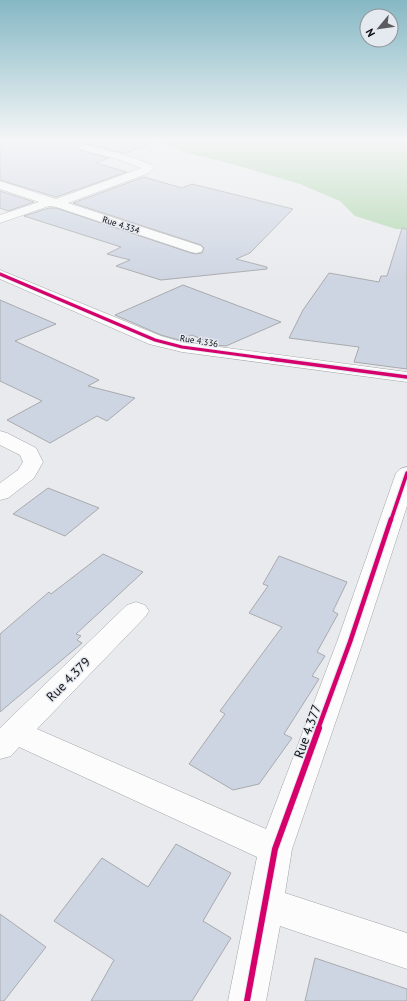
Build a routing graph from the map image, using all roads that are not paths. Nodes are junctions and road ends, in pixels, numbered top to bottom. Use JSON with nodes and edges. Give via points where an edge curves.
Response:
{"nodes":[{"id":1,"x":8,"y":188,"type":"edge"},
{"id":2,"x":96,"y":188,"type":"edge"},
{"id":3,"x":52,"y":203,"type":"junction"},
{"id":4,"x":0,"y":219,"type":"edge"},
{"id":5,"x":196,"y":249,"type":"dead end"},
{"id":6,"x":0,"y":274,"type":"edge"},
{"id":7,"x":407,"y":377,"type":"edge"},
{"id":8,"x":0,"y":437,"type":"edge"},
{"id":9,"x":407,"y":473,"type":"edge"},
{"id":10,"x":0,"y":493,"type":"edge"},
{"id":11,"x":136,"y":611,"type":"dead end"},
{"id":12,"x":8,"y":739,"type":"edge"},
{"id":13,"x":275,"y":849,"type":"junction"},
{"id":14,"x":266,"y":904,"type":"junction"},
{"id":15,"x":407,"y":951,"type":"edge"},
{"id":16,"x":247,"y":1001,"type":"edge"}],
"edges":[{"from":1,"to":3,"type":"street","name":"Rue 4.334"},
{"from":2,"to":3,"type":"street"},
{"from":3,"to":4,"type":"street"},
{"from":3,"to":5,"type":"street","name":"Rue 4.334"},
{"from":6,"to":7,"type":"street","name":"Rue 4.336","via":[[154,340],[182,347]]},
{"from":8,"to":10,"type":"street","via":[[28,452],[33,462],[27,474]]},
{"from":9,"to":13,"type":"street","name":"Rue 4.377","via":[[350,642]]},
{"from":11,"to":12,"type":"street","name":"Rue 4.379"},
{"from":12,"to":13,"type":"street"},
{"from":13,"to":14,"type":"street","name":"Rue 4.377"},
{"from":14,"to":15,"type":"street"},
{"from":14,"to":16,"type":"street","name":"Rue 4.377"}]}
